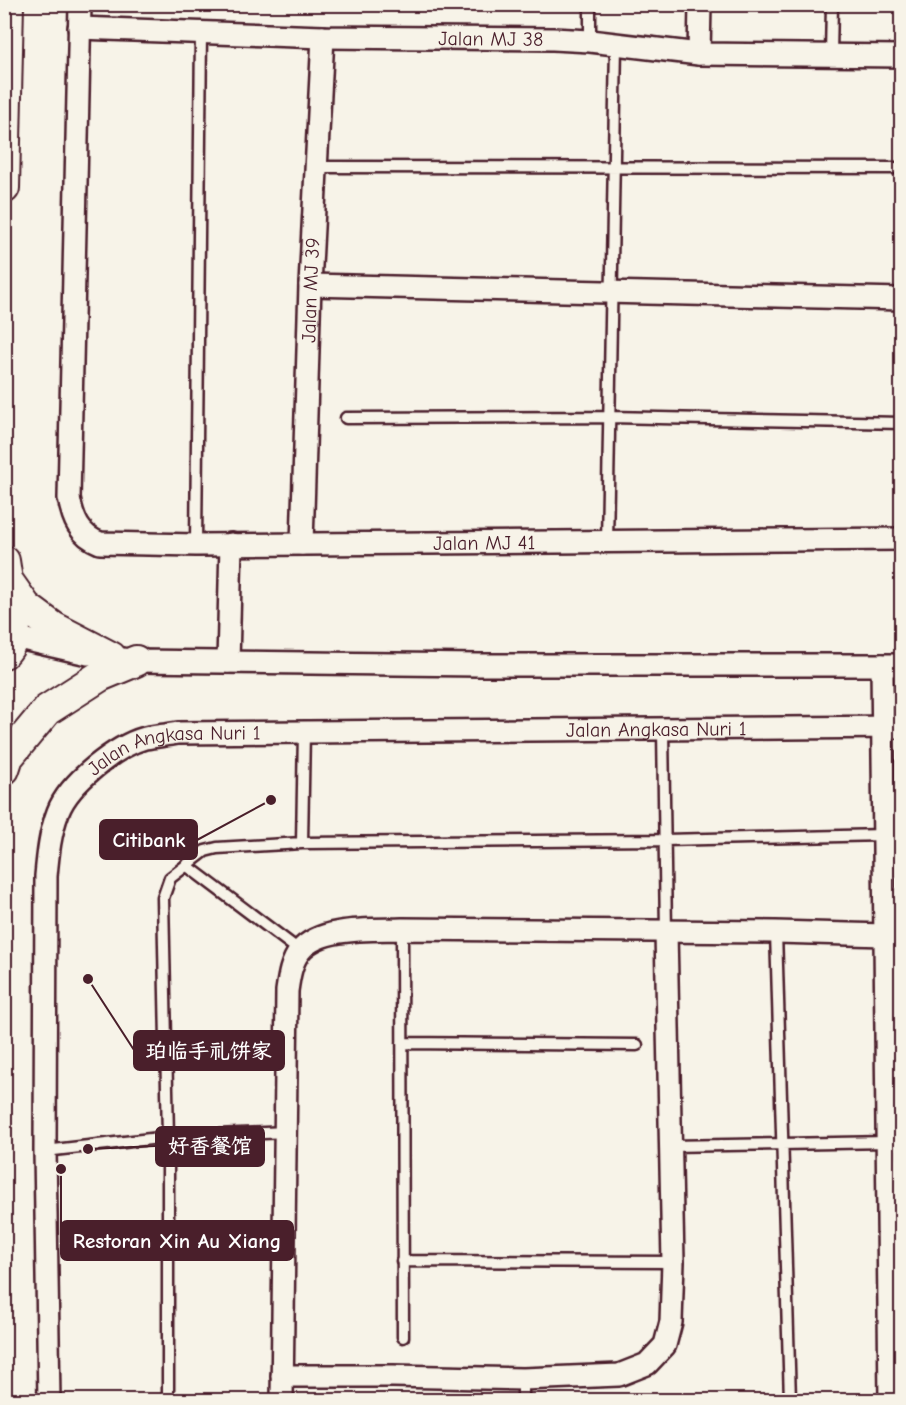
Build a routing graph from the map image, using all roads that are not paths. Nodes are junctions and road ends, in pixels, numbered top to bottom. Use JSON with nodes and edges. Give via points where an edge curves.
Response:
{"nodes":[{"id":1,"x":8,"y":4,"type":"edge"},
{"id":2,"x":80,"y":4,"type":"edge"},
{"id":3,"x":590,"y":4,"type":"edge"},
{"id":4,"x":700,"y":4,"type":"edge"},
{"id":5,"x":832,"y":4,"type":"edge"},
{"id":6,"x":79,"y":28,"type":"junction"},
{"id":7,"x":201,"y":32,"type":"junction"},
{"id":8,"x":323,"y":37,"type":"junction"},
{"id":9,"x":590,"y":41,"type":"junction"},
{"id":10,"x":616,"y":45,"type":"junction"},
{"id":11,"x":699,"y":54,"type":"junction"},
{"id":12,"x":831,"y":55,"type":"junction"},
{"id":13,"x":902,"y":56,"type":"edge"},
{"id":14,"x":613,"y":166,"type":"junction"},
{"id":15,"x":316,"y":167,"type":"junction"},
{"id":16,"x":902,"y":168,"type":"edge"},
{"id":17,"x":4,"y":188,"type":"edge"},
{"id":18,"x":310,"y":285,"type":"junction"},
{"id":19,"x":612,"y":293,"type":"junction"},
{"id":20,"x":902,"y":299,"type":"edge"},
{"id":21,"x":609,"y":417,"type":"junction"},
{"id":22,"x":345,"y":418,"type":"dead end"},
{"id":23,"x":902,"y":423,"type":"edge"},
{"id":24,"x":902,"y":539,"type":"edge"},
{"id":25,"x":607,"y":543,"type":"junction"},
{"id":26,"x":231,"y":544,"type":"junction"},
{"id":27,"x":302,"y":544,"type":"junction"},
{"id":28,"x":196,"y":545,"type":"junction"},
{"id":29,"x":4,"y":561,"type":"edge"},
{"id":30,"x":4,"y":595,"type":"edge"},
{"id":31,"x":9,"y":645,"type":"edge"},
{"id":32,"x":124,"y":659,"type":"junction"},
{"id":33,"x":228,"y":662,"type":"junction"},
{"id":34,"x":892,"y":665,"type":"edge"},
{"id":35,"x":892,"y":727,"type":"edge"},
{"id":36,"x":663,"y":730,"type":"junction"},
{"id":37,"x":304,"y":731,"type":"junction"},
{"id":38,"x":4,"y":769,"type":"edge"},
{"id":39,"x":884,"y":835,"type":"junction"},
{"id":40,"x":664,"y":840,"type":"junction"},
{"id":41,"x":302,"y":843,"type":"junction"},
{"id":42,"x":186,"y":865,"type":"junction"},
{"id":43,"x":402,"y":929,"type":"junction"},
{"id":44,"x":666,"y":932,"type":"junction"},
{"id":45,"x":776,"y":932,"type":"junction"},
{"id":46,"x":885,"y":936,"type":"junction"},
{"id":47,"x":300,"y":951,"type":"junction"},
{"id":48,"x":402,"y":1043,"type":"junction"},
{"id":49,"x":637,"y":1045,"type":"dead end"},
{"id":50,"x":287,"y":1132,"type":"junction"},
{"id":51,"x":168,"y":1137,"type":"junction"},
{"id":52,"x":895,"y":1143,"type":"edge"},
{"id":53,"x":782,"y":1144,"type":"junction"},
{"id":54,"x":670,"y":1146,"type":"junction"},
{"id":55,"x":45,"y":1151,"type":"junction"},
{"id":56,"x":895,"y":1260,"type":"edge"},
{"id":57,"x":402,"y":1261,"type":"junction"},
{"id":58,"x":673,"y":1262,"type":"junction"},
{"id":59,"x":403,"y":1337,"type":"dead end"},
{"id":60,"x":896,"y":1373,"type":"edge"},
{"id":61,"x":282,"y":1377,"type":"junction"},
{"id":62,"x":523,"y":1379,"type":"junction"},
{"id":63,"x":48,"y":1401,"type":"edge"},
{"id":64,"x":168,"y":1401,"type":"edge"},
{"id":65,"x":282,"y":1401,"type":"edge"},
{"id":66,"x":524,"y":1401,"type":"edge"},
{"id":67,"x":790,"y":1401,"type":"edge"},
{"id":68,"x":890,"y":1401,"type":"edge"}],
"edges":[{"from":1,"to":17,"type":"main road"},
{"from":2,"to":6,"type":"street"},
{"from":3,"to":9,"type":"lane"},
{"from":4,"to":11,"type":"street"},
{"from":5,"to":12,"type":"lane"},
{"from":6,"to":7,"type":"street","name":"Jalan MJ 38"},
{"from":6,"to":28,"type":"street","name":"Jalan MJ 41","via":[[69,498],[76,522],[89,539],[100,543]]},
{"from":7,"to":8,"type":"street","name":"Jalan MJ 38"},
{"from":7,"to":28,"type":"lane"},
{"from":8,"to":9,"type":"street","name":"Jalan MJ 38"},
{"from":8,"to":15,"type":"street","name":"Jalan MJ 39"},
{"from":9,"to":10,"type":"street","name":"Jalan MJ 38"},
{"from":10,"to":11,"type":"street","name":"Jalan MJ 38"},
{"from":10,"to":14,"type":"lane"},
{"from":11,"to":12,"type":"street","name":"Jalan MJ 38"},
{"from":12,"to":13,"type":"street","name":"Jalan MJ 38"},
{"from":14,"to":15,"type":"lane"},
{"from":14,"to":16,"type":"lane"},
{"from":14,"to":19,"type":"lane"},
{"from":15,"to":18,"type":"street","name":"Jalan MJ 39"},
{"from":18,"to":19,"type":"street"},
{"from":18,"to":27,"type":"street","name":"Jalan MJ 39"},
{"from":19,"to":20,"type":"street"},
{"from":19,"to":21,"type":"lane"},
{"from":21,"to":22,"type":"lane"},
{"from":21,"to":23,"type":"lane"},
{"from":21,"to":25,"type":"lane"},
{"from":24,"to":25,"type":"street","name":"Jalan MJ 41"},
{"from":25,"to":27,"type":"street","name":"Jalan MJ 41"},
{"from":26,"to":27,"type":"street","name":"Jalan MJ 41"},
{"from":26,"to":28,"type":"street","name":"Jalan MJ 41"},
{"from":26,"to":33,"type":"street"},
{"from":29,"to":32,"type":"main road","via":[[7,580],[26,607],[53,627]]},
{"from":30,"to":31,"type":"main road","via":[[16,621]]},
{"from":31,"to":32,"type":"street"},
{"from":32,"to":33,"type":"street"},
{"from":32,"to":38,"type":"main road","via":[[47,710],[8,758]]},
{"from":33,"to":34,"type":"street"},
{"from":34,"to":35,"type":"street"},
{"from":35,"to":36,"type":"street","name":"Jalan Angkasa Nuri 1"},
{"from":35,"to":39,"type":"street"},
{"from":36,"to":37,"type":"street","name":"Jalan Angkasa Nuri 1"},
{"from":36,"to":40,"type":"lane"},
{"from":37,"to":41,"type":"lane"},
{"from":37,"to":55,"type":"street","name":"Jalan Angkasa Nuri 1","via":[[178,733],[143,739],[112,754],[80,780],[59,809],[49,842],[46,876]]},
{"from":39,"to":40,"type":"lane"},
{"from":39,"to":46,"type":"street"},
{"from":40,"to":41,"type":"lane"},
{"from":40,"to":44,"type":"lane"},
{"from":41,"to":42,"type":"lane","via":[[217,848],[205,851]]},
{"from":42,"to":47,"type":"lane"},
{"from":42,"to":51,"type":"lane","via":[[170,878],[163,898]]},
{"from":43,"to":44,"type":"street"},
{"from":43,"to":47,"type":"street","via":[[342,931],[318,939]]},
{"from":43,"to":48,"type":"lane"},
{"from":44,"to":45,"type":"street"},
{"from":44,"to":54,"type":"street"},
{"from":45,"to":46,"type":"street"},
{"from":45,"to":53,"type":"lane"},
{"from":46,"to":52,"type":"street"},
{"from":47,"to":50,"type":"street","via":[[290,970],[287,991]]},
{"from":48,"to":49,"type":"lane"},
{"from":48,"to":57,"type":"lane"},
{"from":50,"to":51,"type":"lane"},
{"from":50,"to":61,"type":"street"},
{"from":51,"to":55,"type":"lane"},
{"from":51,"to":64,"type":"lane"},
{"from":52,"to":53,"type":"lane"},
{"from":52,"to":56,"type":"street"},
{"from":53,"to":54,"type":"lane"},
{"from":53,"to":67,"type":"lane"},
{"from":54,"to":58,"type":"street"},
{"from":55,"to":63,"type":"street","name":"Jalan Angkasa Nuri 1"},
{"from":56,"to":60,"type":"street"},
{"from":57,"to":58,"type":"lane"},
{"from":57,"to":59,"type":"lane"},
{"from":58,"to":62,"type":"street","via":[[671,1322],[665,1345],[647,1364],[619,1375]]},
{"from":60,"to":68,"type":"street"},
{"from":61,"to":62,"type":"street"},
{"from":61,"to":65,"type":"street"},
{"from":62,"to":66,"type":"lane"}]}
